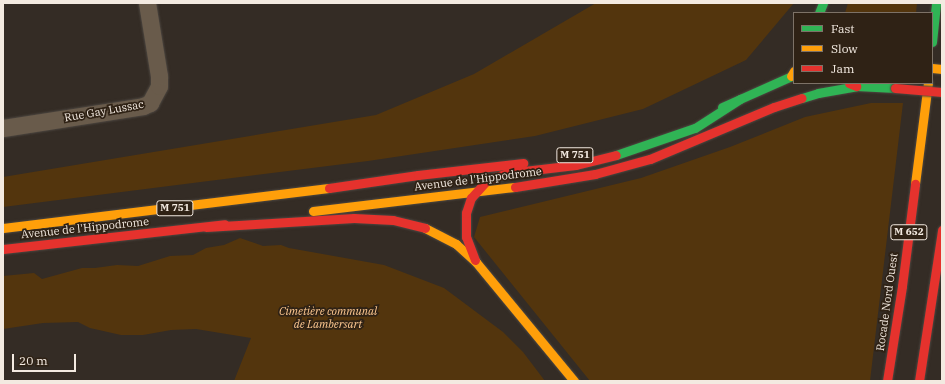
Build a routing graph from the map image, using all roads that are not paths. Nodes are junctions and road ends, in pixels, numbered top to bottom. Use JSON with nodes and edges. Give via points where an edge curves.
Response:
{"nodes":[{"id":1,"x":147,"y":3,"type":"edge"},
{"id":2,"x":824,"y":3,"type":"edge"},
{"id":3,"x":936,"y":3,"type":"edge"},
{"id":4,"x":820,"y":12,"type":"edge"},
{"id":5,"x":933,"y":32,"type":"edge"},
{"id":6,"x":793,"y":74,"type":"edge"},
{"id":7,"x":928,"y":84,"type":"edge"},
{"id":8,"x":853,"y":85,"type":"edge"},
{"id":9,"x":942,"y":92,"type":"edge"},
{"id":10,"x":740,"y":99,"type":"junction"},
{"id":11,"x":3,"y":128,"type":"edge"},
{"id":12,"x":476,"y":192,"type":"junction"},
{"id":13,"x":206,"y":227,"type":"junction"},
{"id":14,"x":3,"y":228,"type":"edge"},
{"id":15,"x":942,"y":230,"type":"edge"},
{"id":16,"x":3,"y":249,"type":"edge"},
{"id":17,"x":476,"y":262,"type":"junction"},
{"id":18,"x":574,"y":381,"type":"edge"},
{"id":19,"x":887,"y":381,"type":"edge"},
{"id":20,"x":919,"y":381,"type":"edge"}],
"edges":[{"from":1,"to":11,"type":"street","name":"Rue Gay Lussac","via":[[159,76],[159,86],[150,103]]},
{"from":2,"to":4,"type":"main road"},
{"from":3,"to":5,"type":"main road"},
{"from":6,"to":10,"type":"main road","name":"Avenue de l'Hippodrome","number":"M 751"},
{"from":7,"to":19,"type":"main road","name":"Rocade Nord Ouest","number":"M 652"},
{"from":8,"to":9,"type":"main road","name":"Avenue de l'Hippodrome","number":"M 751","bridge":true},
{"from":8,"to":12,"type":"main road","name":"Avenue de l'Hippodrome","number":"M 751","via":[[798,99],[650,159],[616,169],[574,179]]},
{"from":10,"to":12,"type":"main road","via":[[695,128],[662,141],[576,165],[498,176],[487,180]]},
{"from":10,"to":14,"type":"main road","name":"Avenue de l'Hippodrome","number":"M 751","via":[[627,144],[583,154],[418,175],[298,194]]},
{"from":12,"to":13,"type":"main road","name":"Avenue de l'Hippodrome","number":"M 751","via":[[279,215]]},
{"from":12,"to":17,"type":"main road","via":[[471,198],[465,224],[469,249]]},
{"from":13,"to":16,"type":"main road","name":"Avenue de l'Hippodrome","number":"M 751"},
{"from":13,"to":17,"type":"main road","via":[[354,218],[393,220],[444,236]]},
{"from":15,"to":20,"type":"main road","number":"M 652"},
{"from":17,"to":18,"type":"main road"}]}
